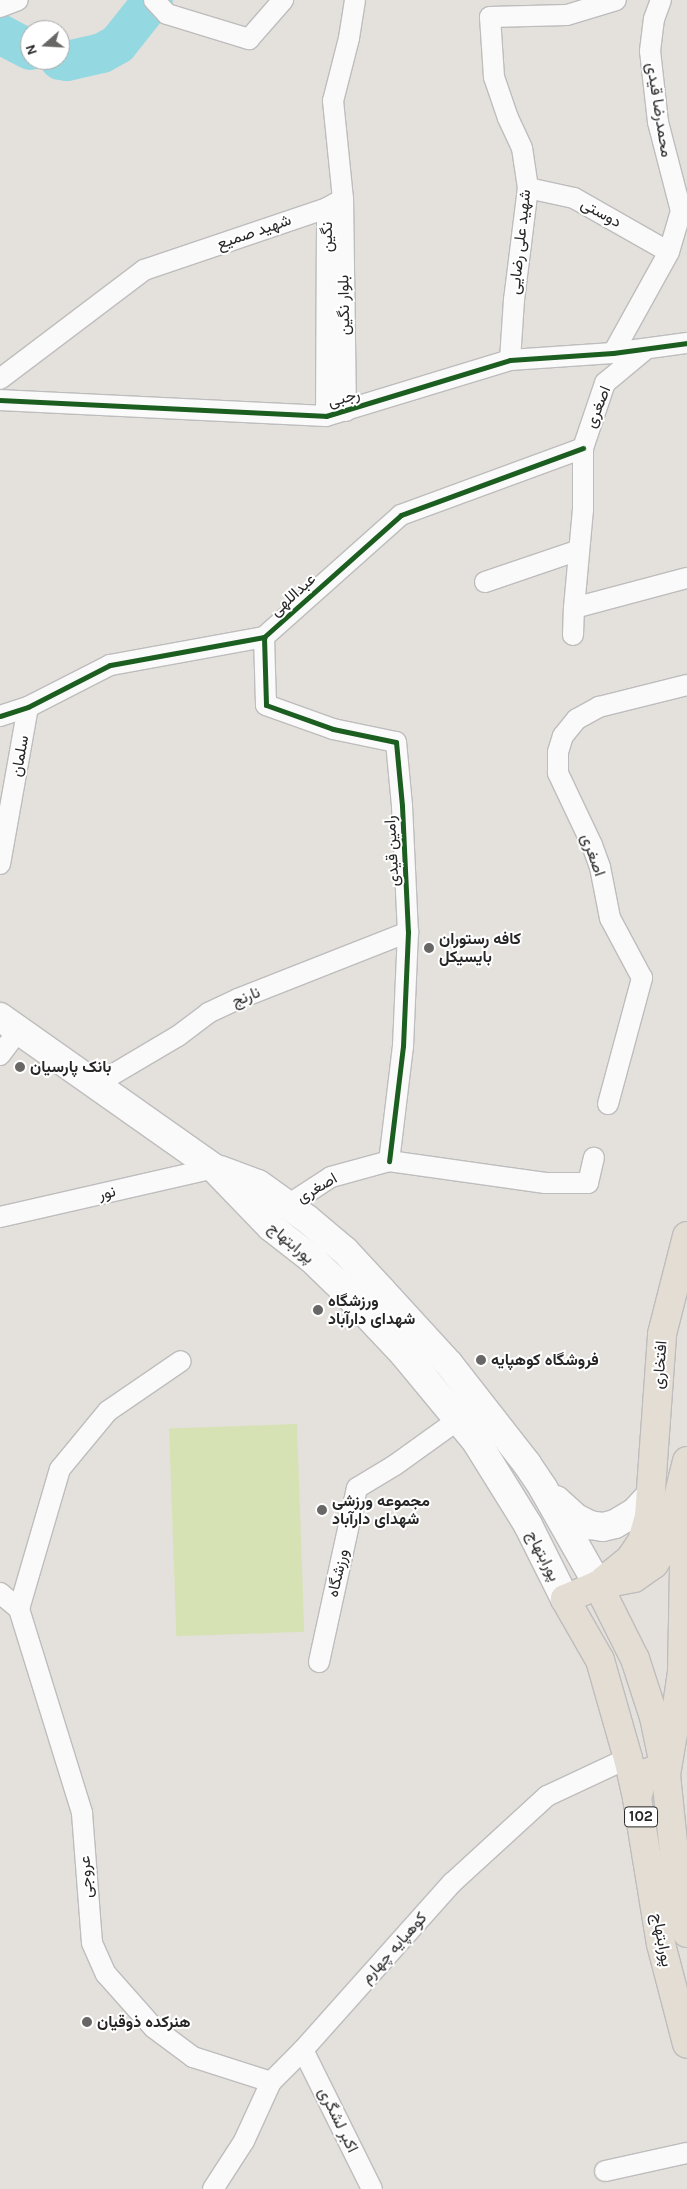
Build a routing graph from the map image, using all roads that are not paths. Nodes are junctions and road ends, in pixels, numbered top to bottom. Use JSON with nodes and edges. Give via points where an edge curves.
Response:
{"nodes":[{"id":1,"x":18,"y":0,"type":"edge"},
{"id":2,"x":283,"y":0,"type":"edge"},
{"id":3,"x":355,"y":0,"type":"edge"},
{"id":4,"x":616,"y":0,"type":"edge"},
{"id":5,"x":661,"y":0,"type":"edge"},
{"id":6,"x":0,"y":7,"type":"edge"},
{"id":7,"x":161,"y":7,"type":"edge"},
{"id":8,"x":528,"y":188,"type":"junction"},
{"id":9,"x":335,"y":204,"type":"junction"},
{"id":10,"x":668,"y":252,"type":"junction"},
{"id":11,"x":687,"y":343,"type":"edge"},
{"id":12,"x":647,"y":347,"type":"junction"},
{"id":13,"x":613,"y":353,"type":"junction"},
{"id":14,"x":510,"y":360,"type":"junction"},
{"id":15,"x":0,"y":379,"type":"edge"},
{"id":16,"x":0,"y":400,"type":"edge"},
{"id":17,"x":346,"y":411,"type":"junction"},
{"id":18,"x":326,"y":416,"type":"junction"},
{"id":19,"x":583,"y":448,"type":"junction"},
{"id":20,"x":579,"y":550,"type":"junction"},
{"id":21,"x":687,"y":578,"type":"edge"},
{"id":22,"x":486,"y":582,"type":"dead end"},
{"id":23,"x":574,"y":608,"type":"junction"},
{"id":24,"x":574,"y":635,"type":"dead end"},
{"id":25,"x":264,"y":637,"type":"junction"},
{"id":26,"x":687,"y":684,"type":"edge"},
{"id":27,"x":28,"y":707,"type":"junction"},
{"id":28,"x":0,"y":716,"type":"edge"},
{"id":29,"x":0,"y":864,"type":"edge"},
{"id":30,"x":408,"y":932,"type":"junction"},
{"id":31,"x":9,"y":1023,"type":"edge"},
{"id":32,"x":0,"y":1055,"type":"edge"},
{"id":33,"x":95,"y":1084,"type":"junction"},
{"id":34,"x":608,"y":1104,"type":"dead end"},
{"id":35,"x":594,"y":1158,"type":"dead end"},
{"id":36,"x":389,"y":1162,"type":"junction"},
{"id":37,"x":214,"y":1168,"type":"junction"},
{"id":38,"x":288,"y":1205,"type":"junction"},
{"id":39,"x":0,"y":1217,"type":"edge"},
{"id":40,"x":687,"y":1236,"type":"edge"},
{"id":41,"x":181,"y":1360,"type":"dead end"},
{"id":42,"x":459,"y":1418,"type":"junction"},
{"id":43,"x":687,"y":1455,"type":"edge"},
{"id":44,"x":686,"y":1460,"type":"edge"},
{"id":45,"x":543,"y":1488,"type":"junction"},
{"id":46,"x":650,"y":1496,"type":"junction"},
{"id":47,"x":598,"y":1585,"type":"junction"},
{"id":48,"x":0,"y":1593,"type":"edge"},
{"id":49,"x":565,"y":1599,"type":"junction"},
{"id":50,"x":19,"y":1610,"type":"junction"},
{"id":51,"x":318,"y":1662,"type":"dead end"},
{"id":52,"x":628,"y":1758,"type":"junction"},
{"id":53,"x":666,"y":1775,"type":"junction"},
{"id":54,"x":638,"y":1798,"type":"junction"},
{"id":55,"x":687,"y":1933,"type":"edge"},
{"id":56,"x":687,"y":2044,"type":"edge"},
{"id":57,"x":303,"y":2050,"type":"junction"},
{"id":58,"x":271,"y":2082,"type":"junction"},
{"id":59,"x":687,"y":2153,"type":"edge"},
{"id":60,"x":605,"y":2171,"type":"dead end"},
{"id":61,"x":213,"y":2189,"type":"edge"},
{"id":62,"x":372,"y":2189,"type":"edge"}],
"edges":[{"from":1,"to":6,"type":"street"},
{"from":2,"to":7,"type":"street","via":[[249,39]]},
{"from":3,"to":9,"type":"street","via":[[333,101]]},
{"from":4,"to":8,"type":"street","name":"شهید علی رضایی","via":[[568,15],[490,18],[494,77],[522,148]]},
{"from":5,"to":10,"type":"street","name":"محمدرضا قیدی","via":[[654,19],[650,50],[658,122],[681,211]]},
{"from":8,"to":10,"type":"street","name":"دوستی","via":[[574,198]]},
{"from":8,"to":14,"type":"street","name":"شهید علی رضایی"},
{"from":9,"to":15,"type":"street","name":"شهید صمیع","via":[[144,270]]},
{"from":9,"to":17,"type":"street","name":"بلوار نگین"},
{"from":9,"to":18,"type":"street","name":"نگین"},
{"from":10,"to":13,"type":"street","name":"محمدرضا قیدی"},
{"from":11,"to":12,"type":"street","name":"رجبی"},
{"from":12,"to":13,"type":"street","name":"رجبی"},
{"from":12,"to":19,"type":"street","name":"اصغری","via":[[605,383]]},
{"from":13,"to":14,"type":"street","name":"رجبی"},
{"from":14,"to":17,"type":"street","name":"رجبی"},
{"from":16,"to":18,"type":"street","name":"رجبی"},
{"from":17,"to":18,"type":"street","name":"رجبی"},
{"from":19,"to":20,"type":"street","name":"اصغری"},
{"from":19,"to":25,"type":"street","name":"عبداللهی","via":[[401,515]]},
{"from":20,"to":22,"type":"street"},
{"from":20,"to":23,"type":"street","name":"اصغری"},
{"from":21,"to":23,"type":"street"},
{"from":23,"to":24,"type":"street","name":"اصغری"},
{"from":25,"to":27,"type":"street","name":"عبداللهی","via":[[110,665]]},
{"from":25,"to":30,"type":"street","name":"رامین قیدی","via":[[266,705],[333,729],[396,742]]},
{"from":26,"to":34,"type":"street","name":"اصغری","via":[[599,707],[577,719],[563,736],[558,752],[558,773],[600,867],[610,918],[642,978]]},
{"from":27,"to":28,"type":"street","name":"عبداللهی"},
{"from":27,"to":29,"type":"street","name":"سلمان"},
{"from":30,"to":33,"type":"street","name":"نارنج","via":[[208,1013],[178,1036]]},
{"from":30,"to":36,"type":"street","name":"رامین قیدی","via":[[403,1046]]},
{"from":31,"to":32,"type":"street"},
{"from":31,"to":33,"type":"main road","name":"پورابتهاج","number":"102"},
{"from":33,"to":37,"type":"main road","name":"پورابتهاج","number":"102"},
{"from":35,"to":36,"type":"street","name":"اصغری","via":[[588,1183],[545,1182]]},
{"from":36,"to":38,"type":"street","name":"اصغری","via":[[332,1177]]},
{"from":37,"to":38,"type":"main road","name":"پورابتهاج","number":"102","via":[[258,1184]]},
{"from":37,"to":39,"type":"street","name":"نور"},
{"from":37,"to":42,"type":"main road","name":"پورابتهاج","number":"102","via":[[271,1227],[336,1282]]},
{"from":38,"to":45,"type":"main road","name":"پورابتهاج","number":"102","via":[[345,1251],[421,1333],[489,1413]]},
{"from":40,"to":46,"type":"main road","name":"افتخاری","via":[[662,1334]]},
{"from":41,"to":50,"type":"street","via":[[108,1411],[60,1469]]},
{"from":42,"to":49,"type":"main road","name":"پورابتهاج","number":"102","via":[[507,1488]]},
{"from":42,"to":51,"type":"street","name":"ورزشگاه","via":[[395,1465],[357,1488]]},
{"from":43,"to":44,"type":"main road"},
{"from":44,"to":47,"type":"main road","via":[[666,1546],[654,1564],[634,1578]]},
{"from":44,"to":53,"type":"main road","via":[[682,1672]]},
{"from":45,"to":46,"type":"main road","via":[[576,1518],[603,1527],[635,1512]]},
{"from":45,"to":47,"type":"main road","name":"پورابتهاج","number":"102"},
{"from":46,"to":47,"type":"main road","name":"افتخاری","via":[[649,1517],[642,1541],[630,1559]]},
{"from":47,"to":49,"type":"main road"},
{"from":47,"to":53,"type":"main road","name":"پورابتهاج","number":"102","via":[[635,1659],[654,1717]]},
{"from":48,"to":50,"type":"street"},
{"from":49,"to":52,"type":"main road","name":"پورابتهاج","number":"102","via":[[600,1660]]},
{"from":50,"to":58,"type":"street","name":"عروجی","via":[[82,1813],[92,1944],[106,1974],[154,2028],[193,2057]]},
{"from":52,"to":54,"type":"main road","name":"پورابتهاج","number":"102"},
{"from":52,"to":57,"type":"street","name":"کوهپایه چهارم","via":[[547,1796],[452,1883]]},
{"from":53,"to":54,"type":"main road","via":[[655,1770],[644,1774]]},
{"from":53,"to":55,"type":"main road","name":"پورابتهاج","number":"102","via":[[680,1900]]},
{"from":54,"to":56,"type":"main road","name":"پورابتهاج","number":"102","via":[[661,1944]]},
{"from":57,"to":58,"type":"street","name":"کوهپایه چهارم"},
{"from":57,"to":62,"type":"street","name":"اکبر لشگری"},
{"from":58,"to":61,"type":"street","name":"کوهپایه چهارم","via":[[244,2142]]},
{"from":59,"to":60,"type":"street"}]}
